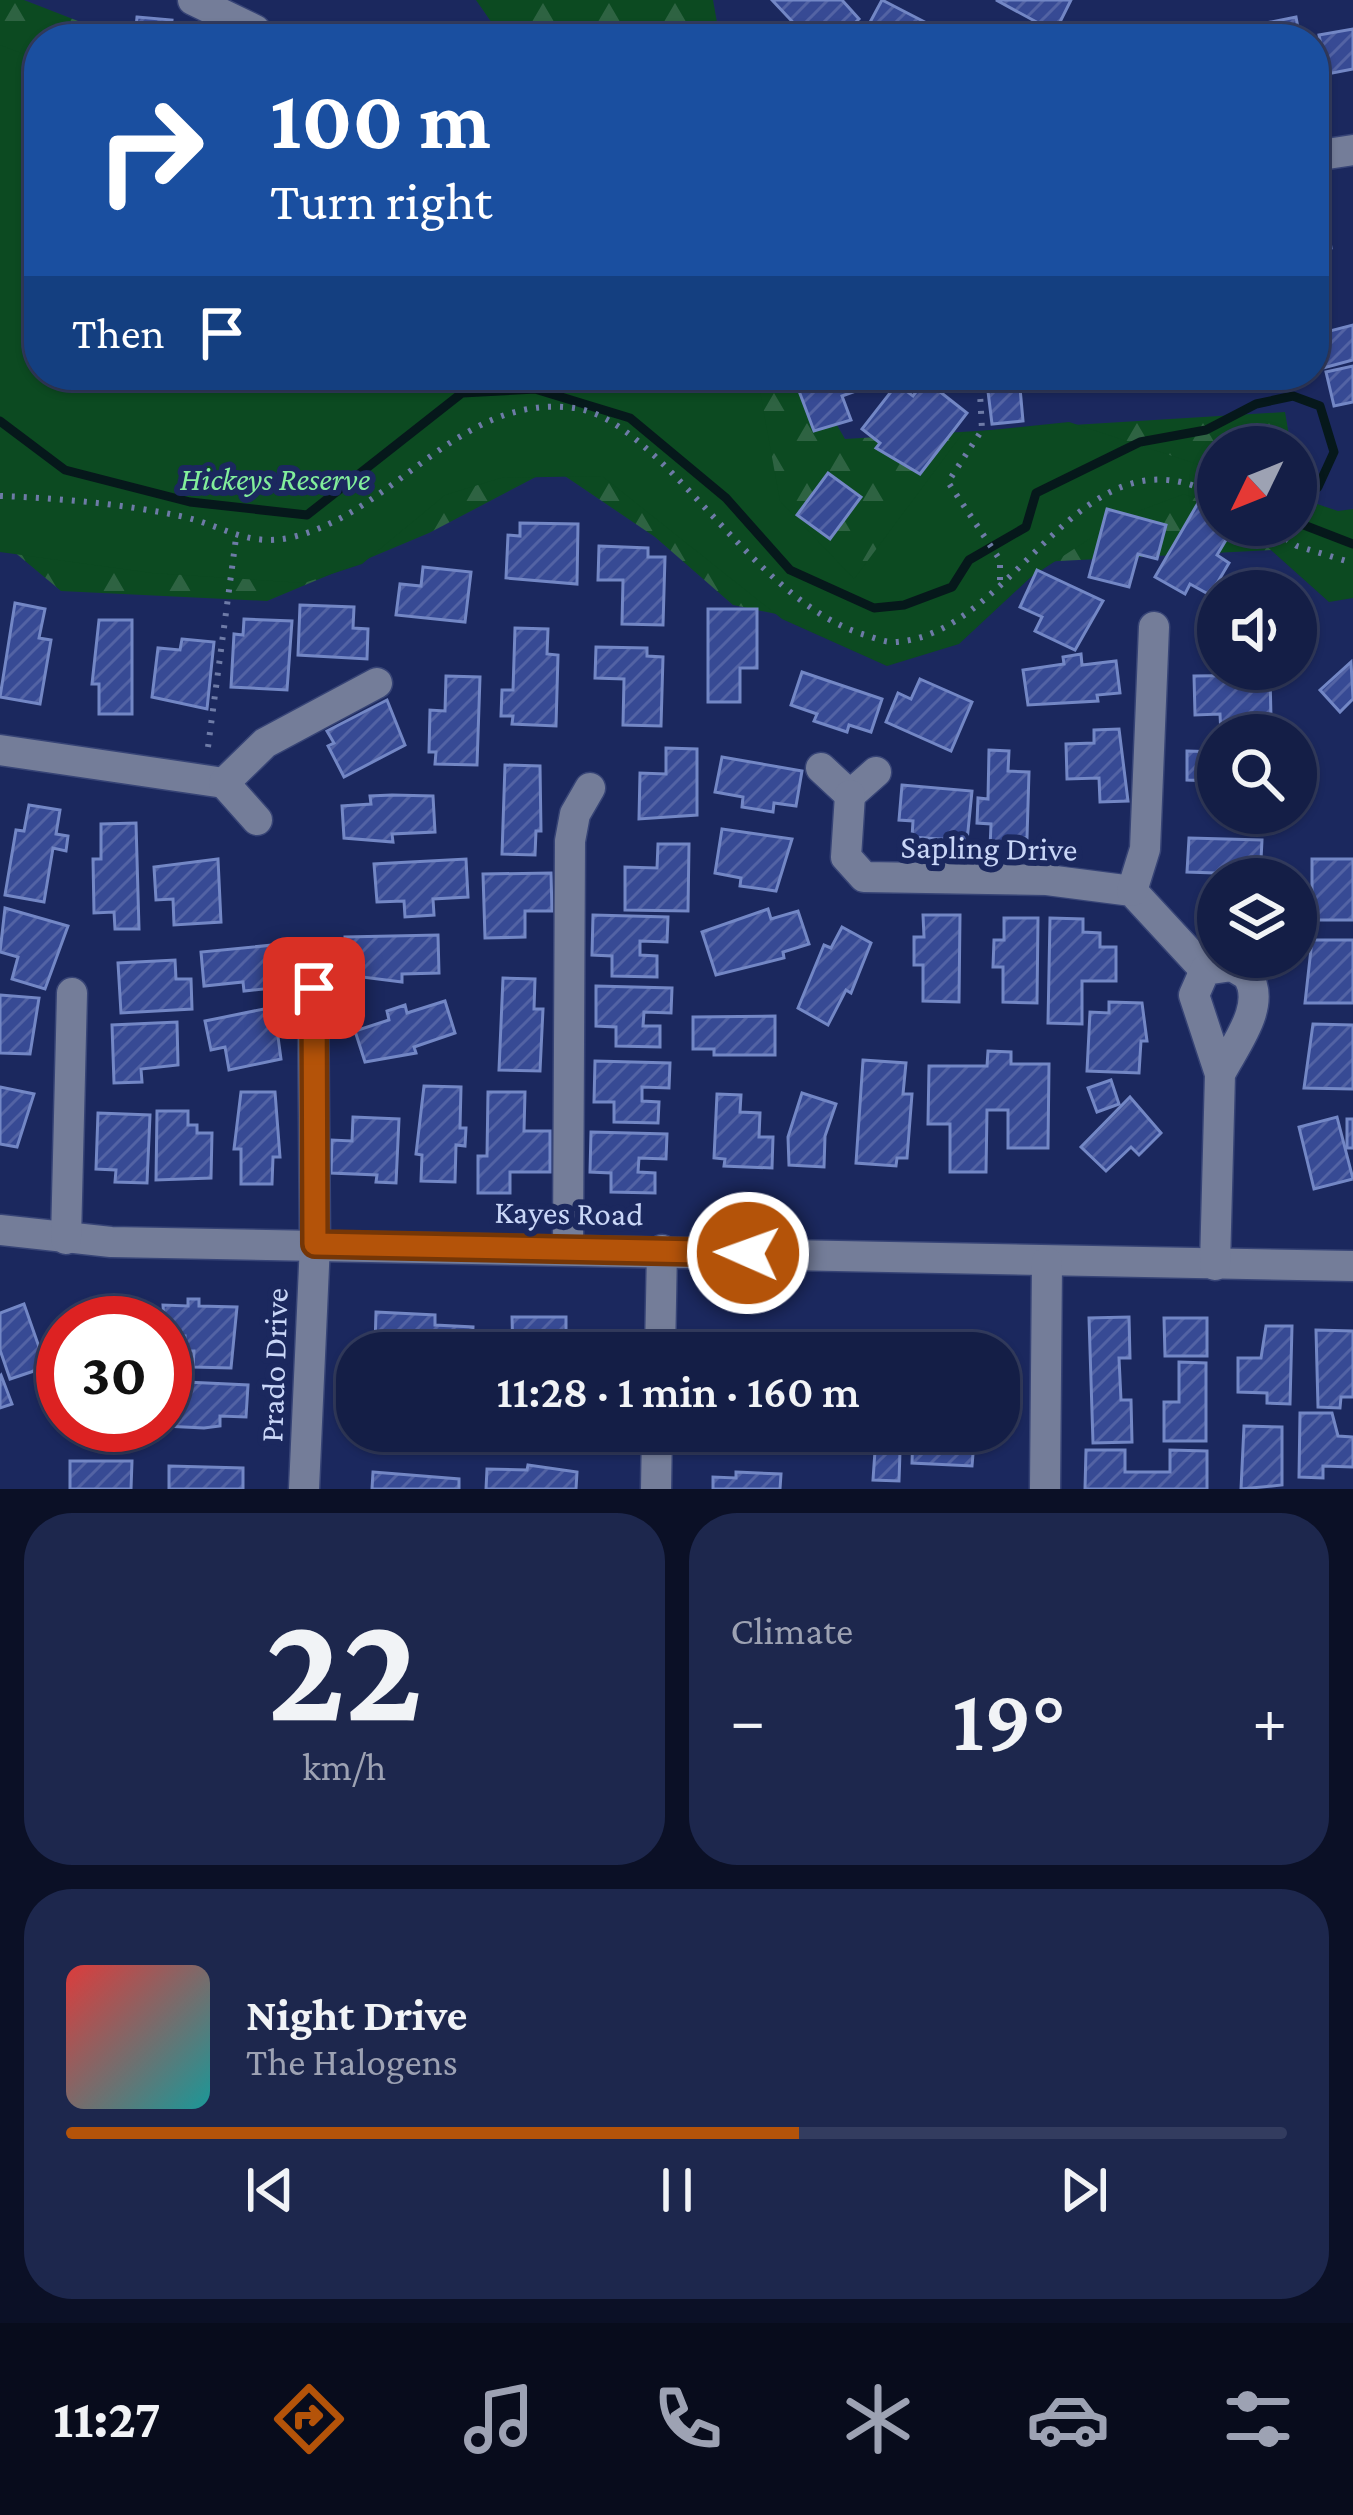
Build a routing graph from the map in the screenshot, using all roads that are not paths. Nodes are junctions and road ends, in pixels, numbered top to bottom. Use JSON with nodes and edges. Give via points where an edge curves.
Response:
{"nodes":[{"id":1,"x":193,"y":0,"type":"edge"},
{"id":2,"x":243,"y":24,"type":"edge"},
{"id":3,"x":1154,"y":627,"type":"dead end"},
{"id":4,"x":377,"y":683,"type":"dead end"},
{"id":5,"x":0,"y":750,"type":"edge"},
{"id":6,"x":821,"y":768,"type":"dead end"},
{"id":7,"x":876,"y":772,"type":"dead end"},
{"id":8,"x":224,"y":783,"type":"junction"},
{"id":9,"x":590,"y":788,"type":"dead end"},
{"id":10,"x":850,"y":795,"type":"junction"},
{"id":11,"x":257,"y":820,"type":"dead end"},
{"id":12,"x":1132,"y":891,"type":"junction"},
{"id":13,"x":1197,"y":961,"type":"edge"},
{"id":14,"x":1201,"y":978,"type":"edge"},
{"id":15,"x":1248,"y":978,"type":"edge"},
{"id":16,"x":314,"y":988,"type":"dead end"},
{"id":17,"x":72,"y":993,"type":"dead end"},
{"id":18,"x":1220,"y":1074,"type":"junction"},
{"id":19,"x":0,"y":1230,"type":"edge"},
{"id":20,"x":66,"y":1239,"type":"junction"},
{"id":21,"x":315,"y":1244,"type":"junction"},
{"id":22,"x":568,"y":1248,"type":"junction"},
{"id":23,"x":662,"y":1250,"type":"junction"},
{"id":24,"x":1047,"y":1262,"type":"junction"},
{"id":25,"x":1214,"y":1265,"type":"junction"},
{"id":26,"x":1353,"y":1266,"type":"edge"},
{"id":27,"x":660,"y":1332,"type":"edge"},
{"id":28,"x":657,"y":1452,"type":"edge"},
{"id":29,"x":304,"y":1489,"type":"edge"},
{"id":30,"x":656,"y":1489,"type":"edge"},
{"id":31,"x":1045,"y":1489,"type":"edge"}],
"edges":[{"from":1,"to":2,"type":"street"},
{"from":3,"to":12,"type":"street","via":[[1145,849]]},
{"from":4,"to":8,"type":"street","via":[[265,743]]},
{"from":5,"to":8,"type":"street"},
{"from":6,"to":10,"type":"street"},
{"from":7,"to":10,"type":"street"},
{"from":8,"to":11,"type":"street"},
{"from":9,"to":22,"type":"street","via":[[570,841]]},
{"from":10,"to":12,"type":"street","name":"Sapling Drive","via":[[846,857],[873,880],[1047,880]]},
{"from":12,"to":13,"type":"street"},
{"from":14,"to":18,"type":"street","via":[[1194,995]]},
{"from":15,"to":18,"type":"street","via":[[1252,1012]]},
{"from":16,"to":21,"type":"street","name":"Prado Drive"},
{"from":17,"to":20,"type":"street"},
{"from":18,"to":25,"type":"street"},
{"from":19,"to":20,"type":"street","name":"Kayes Road"},
{"from":20,"to":21,"type":"street","name":"Kayes Road"},
{"from":21,"to":22,"type":"street","name":"Kayes Road"},
{"from":21,"to":29,"type":"street","name":"Prado Drive"},
{"from":22,"to":23,"type":"street","name":"Kayes Road"},
{"from":23,"to":24,"type":"street","name":"Kayes Road"},
{"from":23,"to":27,"type":"street"},
{"from":24,"to":25,"type":"street","name":"Kayes Road"},
{"from":24,"to":31,"type":"street"},
{"from":25,"to":26,"type":"street","name":"Kayes Road"},
{"from":28,"to":30,"type":"street"}]}
